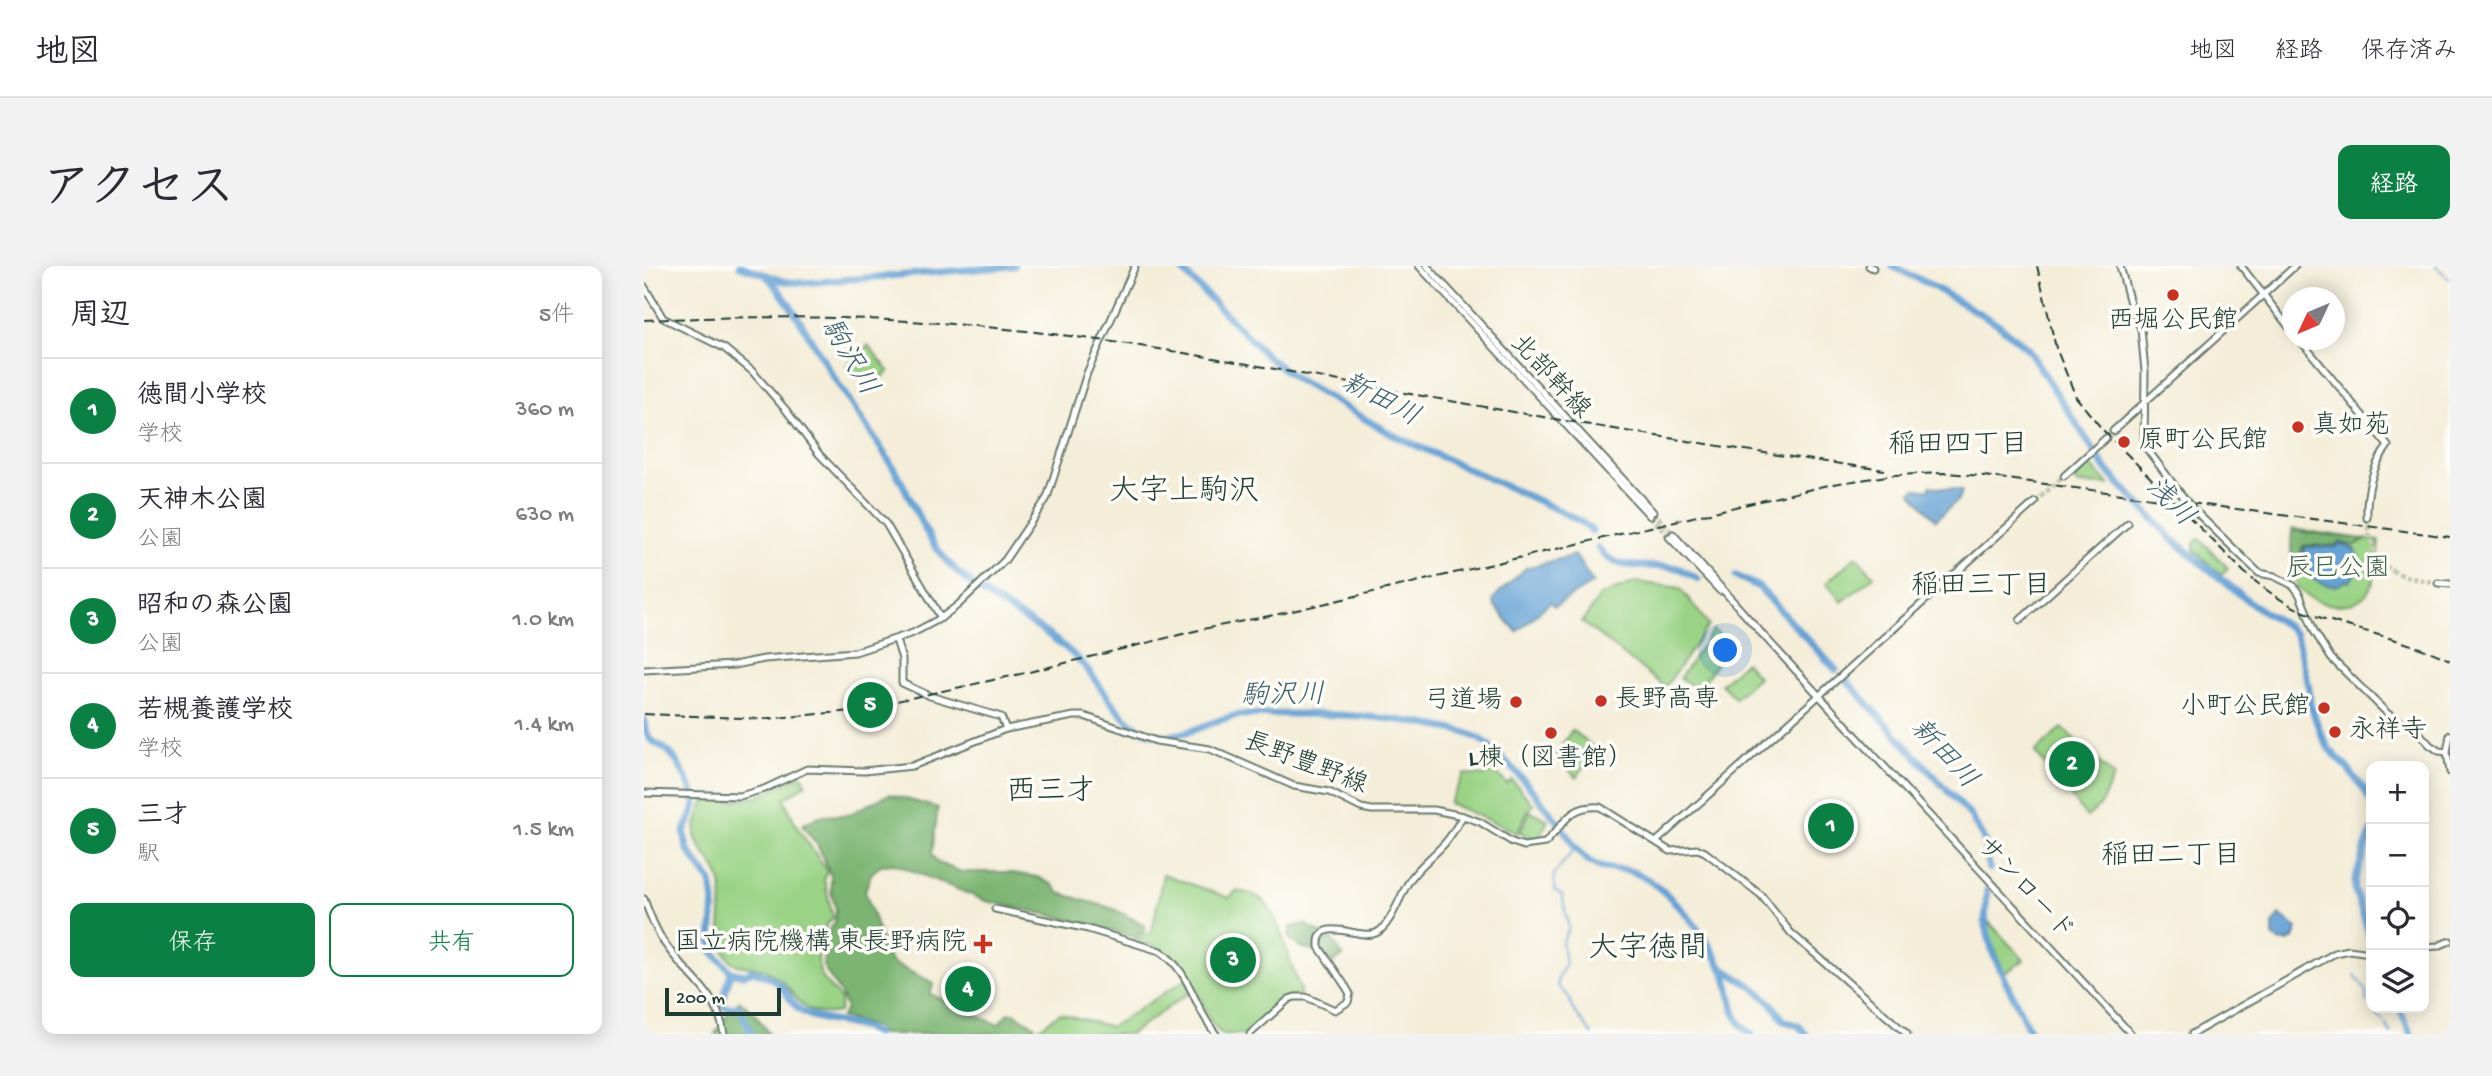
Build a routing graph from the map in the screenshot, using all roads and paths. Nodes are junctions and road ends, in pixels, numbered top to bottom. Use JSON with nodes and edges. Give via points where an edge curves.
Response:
{"nodes":[{"id":1,"x":1135,"y":266,"type":"edge"},
{"id":2,"x":1419,"y":266,"type":"edge"},
{"id":3,"x":1427,"y":266,"type":"edge"},
{"id":4,"x":2120,"y":266,"type":"edge"},
{"id":5,"x":2241,"y":266,"type":"edge"},
{"id":6,"x":2295,"y":266,"type":"edge"},
{"id":7,"x":644,"y":286,"type":"edge"},
{"id":8,"x":2265,"y":294,"type":"junction"},
{"id":9,"x":2282,"y":317,"type":"edge"},
{"id":10,"x":2308,"y":350,"type":"edge"},
{"id":11,"x":2145,"y":402,"type":"junction"},
{"id":12,"x":2113,"y":431,"type":"dead end"},
{"id":13,"x":2106,"y":438,"type":"dead end"},
{"id":14,"x":2064,"y":476,"type":"tunnel mouth"},
{"id":15,"x":2035,"y":502,"type":"tunnel mouth"},
{"id":16,"x":2367,"y":517,"type":"tunnel mouth"},
{"id":17,"x":2128,"y":523,"type":"dead end"},
{"id":18,"x":1671,"y":535,"type":"tunnel mouth"},
{"id":19,"x":2438,"y":583,"type":"tunnel mouth"},
{"id":20,"x":2450,"y":584,"type":"edge"},
{"id":21,"x":941,"y":618,"type":"junction"},
{"id":22,"x":2020,"y":620,"type":"dead end"},
{"id":23,"x":896,"y":640,"type":"junction"},
{"id":24,"x":644,"y":670,"type":"edge"},
{"id":25,"x":1819,"y":696,"type":"junction"},
{"id":26,"x":1006,"y":729,"type":"junction"},
{"id":27,"x":2450,"y":735,"type":"edge"},
{"id":28,"x":2446,"y":752,"type":"junction"},
{"id":29,"x":2450,"y":772,"type":"edge"},
{"id":30,"x":644,"y":793,"type":"edge"},
{"id":31,"x":1463,"y":816,"type":"junction"},
{"id":32,"x":1657,"y":841,"type":"junction"},
{"id":33,"x":644,"y":899,"type":"edge"},
{"id":34,"x":995,"y":909,"type":"dead end"},
{"id":35,"x":2450,"y":941,"type":"edge"},
{"id":36,"x":2429,"y":947,"type":"edge"},
{"id":37,"x":2366,"y":952,"type":"edge"},
{"id":38,"x":724,"y":1034,"type":"edge"},
{"id":39,"x":1216,"y":1034,"type":"edge"},
{"id":40,"x":1250,"y":1034,"type":"edge"},
{"id":41,"x":1907,"y":1034,"type":"edge"},
{"id":42,"x":2131,"y":1034,"type":"edge"},
{"id":43,"x":2192,"y":1034,"type":"edge"}],
"edges":[{"from":1,"to":21,"type":"street","via":[[1087,373],[1046,498],[1005,560]]},
{"from":2,"to":3,"type":"street","name":"北部幹線","via":[[1651,514]]},
{"from":4,"to":11,"type":"street","via":[[2141,329]]},
{"from":5,"to":8,"type":"street"},
{"from":6,"to":8,"type":"street"},
{"from":7,"to":21,"type":"street","via":[[663,318],[724,348],[786,410],[819,454],[886,524]]},
{"from":8,"to":9,"type":"street"},
{"from":8,"to":11,"type":"street"},
{"from":10,"to":16,"type":"street","via":[[2388,446],[2366,500]]},
{"from":11,"to":12,"type":"street"},
{"from":11,"to":28,"type":"street","bridge":true,"via":[[2144,445],[2192,508],[2259,572],[2294,586],[2331,658],[2387,713]]},
{"from":13,"to":14,"type":"street"},
{"from":15,"to":25,"type":"street"},
{"from":17,"to":22,"type":"street"},
{"from":18,"to":25,"type":"street","name":"サンロード"},
{"from":19,"to":20,"type":"street"},
{"from":21,"to":23,"type":"street"},
{"from":23,"to":24,"type":"street","via":[[855,652]]},
{"from":23,"to":26,"type":"street","via":[[902,683],[1002,717]]},
{"from":25,"to":32,"type":"street"},
{"from":25,"to":42,"type":"street","name":"サンロード"},
{"from":26,"to":30,"type":"street","name":"長野豊野線","via":[[912,766],[807,769],[740,796]]},
{"from":26,"to":31,"type":"street","name":"長野豊野線","via":[[1084,716],[1156,741],[1210,749],[1294,786],[1329,792],[1361,808],[1434,810]]},
{"from":27,"to":28,"type":"street"},
{"from":28,"to":29,"type":"street"},
{"from":31,"to":32,"type":"street","name":"長野豊野線","via":[[1524,846],[1545,843],[1581,808],[1600,807]]},
{"from":31,"to":40,"type":"street","via":[[1446,842],[1409,880],[1383,929],[1373,935],[1337,929],[1322,934],[1319,947],[1350,994],[1348,1002],[1335,1010],[1306,998],[1289,999]]},
{"from":32,"to":41,"type":"street","name":"長野豊野線","via":[[1670,851],[1705,852],[1751,887],[1791,933]]},
{"from":33,"to":38,"type":"street","via":[[668,948],[711,996]]},
{"from":34,"to":39,"type":"street","via":[[1073,925],[1168,956]]},
{"from":35,"to":36,"type":"street"},
{"from":37,"to":43,"type":"street","via":[[2335,953]]}]}
